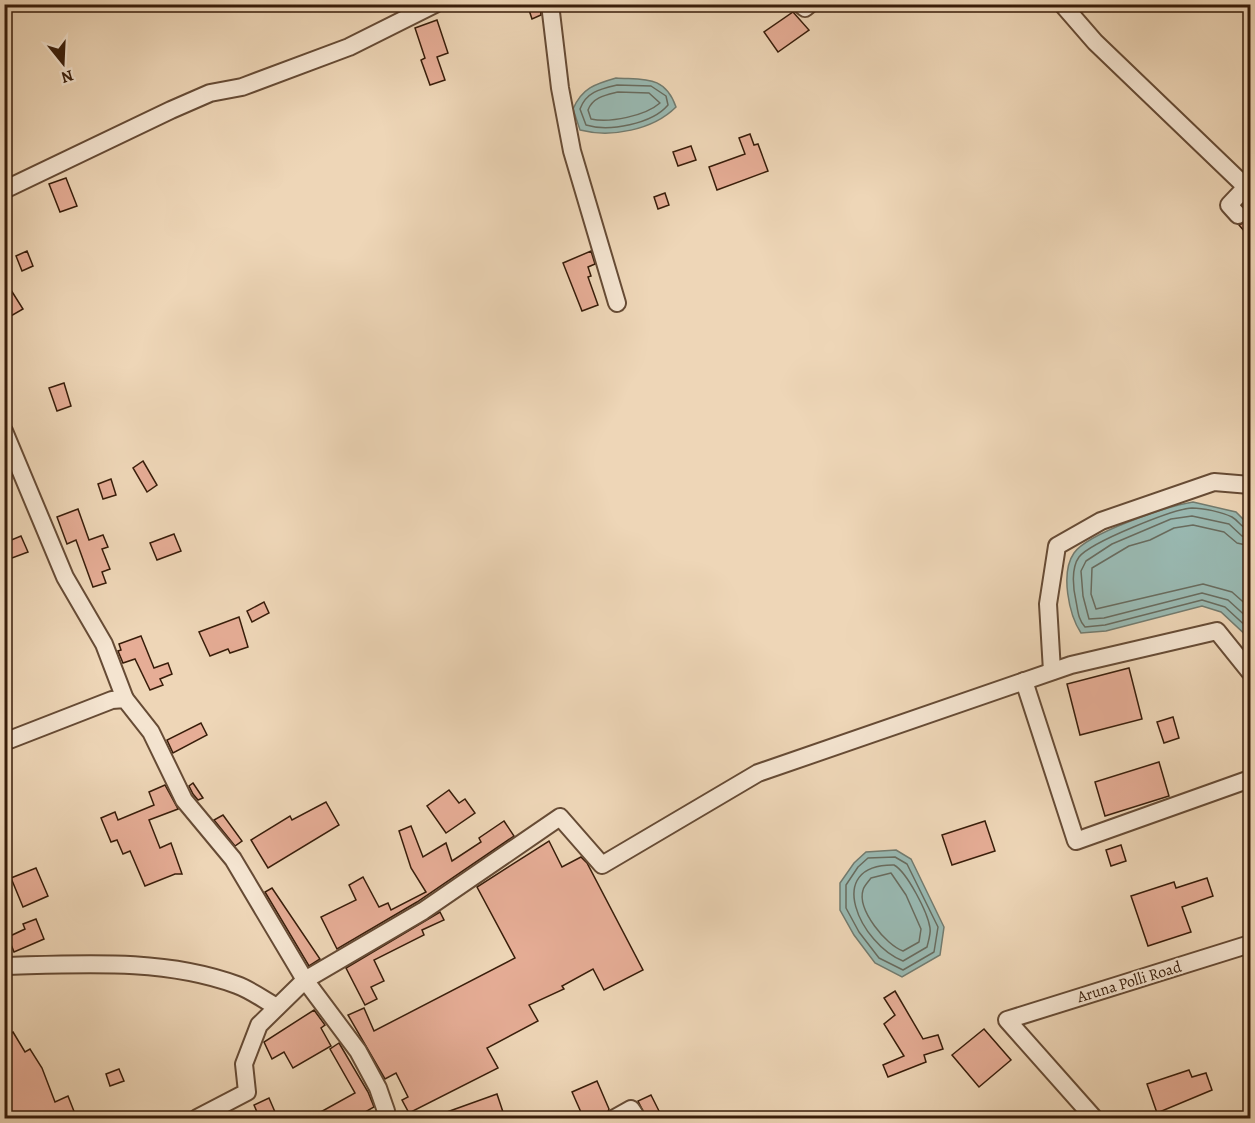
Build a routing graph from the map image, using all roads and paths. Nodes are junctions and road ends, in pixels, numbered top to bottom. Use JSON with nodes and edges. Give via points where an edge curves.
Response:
{"nodes":[{"id":1,"x":435,"y":4,"type":"edge"},
{"id":2,"x":550,"y":4,"type":"edge"},
{"id":3,"x":800,"y":4,"type":"edge"},
{"id":4,"x":810,"y":4,"type":"edge"},
{"id":5,"x":1062,"y":4,"type":"edge"},
{"id":6,"x":1248,"y":185,"type":"edge"},
{"id":7,"x":4,"y":190,"type":"edge"},
{"id":8,"x":1238,"y":215,"type":"dead end"},
{"id":9,"x":617,"y":303,"type":"dead end"},
{"id":10,"x":4,"y":431,"type":"edge"},
{"id":11,"x":1251,"y":485,"type":"edge"},
{"id":12,"x":1052,"y":671,"type":"junction"},
{"id":13,"x":1251,"y":672,"type":"edge"},
{"id":14,"x":1024,"y":681,"type":"junction"},
{"id":15,"x":125,"y":699,"type":"junction"},
{"id":16,"x":4,"y":742,"type":"edge"},
{"id":17,"x":1251,"y":779,"type":"edge"},
{"id":18,"x":1251,"y":944,"type":"edge"},
{"id":19,"x":4,"y":966,"type":"edge"},
{"id":20,"x":304,"y":980,"type":"junction"},
{"id":21,"x":277,"y":1007,"type":"junction"},
{"id":22,"x":383,"y":1116,"type":"edge"},
{"id":23,"x":197,"y":1119,"type":"edge"},
{"id":24,"x":615,"y":1119,"type":"edge"},
{"id":25,"x":636,"y":1119,"type":"edge"},
{"id":26,"x":1094,"y":1119,"type":"edge"}],
"edges":[{"from":1,"to":7,"type":"street","via":[[349,47],[242,87],[210,93],[180,105]]},
{"from":2,"to":9,"type":"street","via":[[560,88],[573,151]]},
{"from":3,"to":4,"type":"street","via":[[805,8]]},
{"from":5,"to":6,"type":"street","via":[[1095,42]]},
{"from":6,"to":8,"type":"street","via":[[1229,205]]},
{"from":10,"to":15,"type":"street","via":[[66,577],[104,644]]},
{"from":11,"to":12,"type":"street","via":[[1214,482],[1101,521],[1057,546],[1048,604]]},
{"from":12,"to":13,"type":"street","via":[[1217,631]]},
{"from":12,"to":14,"type":"street"},
{"from":14,"to":17,"type":"street","via":[[1076,840]]},
{"from":14,"to":20,"type":"street","via":[[758,773],[602,865],[560,818],[423,911]]},
{"from":15,"to":16,"type":"street","via":[[112,700]]},
{"from":15,"to":20,"type":"street","via":[[151,732],[184,800],[233,859]]},
{"from":18,"to":26,"type":"street","name":"Aruna Polli Road","via":[[1007,1020]]},
{"from":19,"to":21,"type":"street","via":[[127,965],[189,973],[238,985]]},
{"from":20,"to":21,"type":"street"},
{"from":20,"to":22,"type":"street","via":[[358,1051],[378,1088]]},
{"from":21,"to":23,"type":"street","via":[[259,1025],[244,1064],[247,1092]]},
{"from":24,"to":25,"type":"street","via":[[632,1109]]}]}
